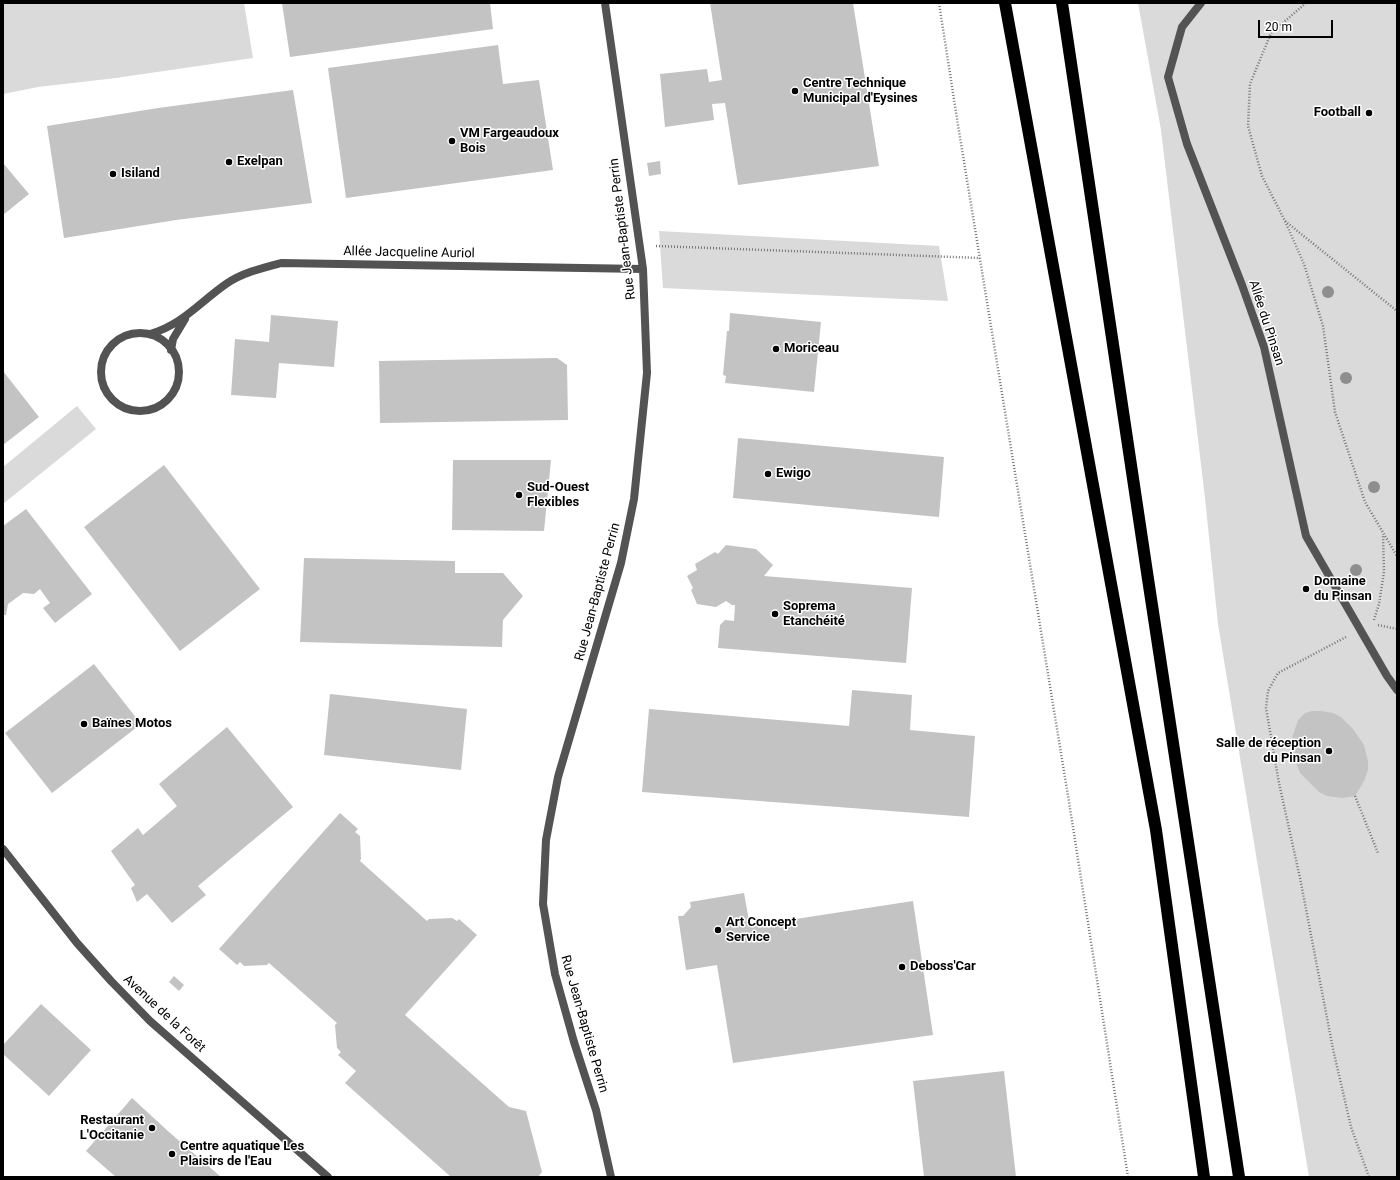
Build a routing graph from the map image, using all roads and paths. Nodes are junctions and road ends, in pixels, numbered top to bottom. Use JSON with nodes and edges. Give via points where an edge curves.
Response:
{"nodes":[{"id":1,"x":605,"y":3,"type":"edge"},
{"id":2,"x":939,"y":3,"type":"edge"},
{"id":3,"x":1005,"y":3,"type":"edge"},
{"id":4,"x":1062,"y":3,"type":"edge"},
{"id":5,"x":1201,"y":3,"type":"edge"},
{"id":6,"x":1306,"y":3,"type":"edge"},
{"id":7,"x":1285,"y":221,"type":"junction"},
{"id":8,"x":639,"y":245,"type":"junction"},
{"id":9,"x":980,"y":258,"type":"junction"},
{"id":10,"x":643,"y":269,"type":"junction"},
{"id":11,"x":1397,"y":311,"type":"edge"},
{"id":12,"x":189,"y":314,"type":"junction"},
{"id":13,"x":150,"y":334,"type":"junction"},
{"id":14,"x":171,"y":350,"type":"junction"},
{"id":15,"x":1383,"y":532,"type":"junction"},
{"id":16,"x":1397,"y":556,"type":"edge"},
{"id":17,"x":1397,"y":629,"type":"edge"},
{"id":18,"x":1360,"y":630,"type":"junction"},
{"id":19,"x":1397,"y":690,"type":"edge"},
{"id":20,"x":1355,"y":796,"type":"dead end"},
{"id":21,"x":3,"y":849,"type":"edge"},
{"id":22,"x":1378,"y":853,"type":"dead end"},
{"id":23,"x":328,"y":1177,"type":"edge"},
{"id":24,"x":611,"y":1177,"type":"edge"},
{"id":25,"x":1128,"y":1177,"type":"edge"},
{"id":26,"x":1204,"y":1177,"type":"edge"},
{"id":27,"x":1240,"y":1177,"type":"edge"},
{"id":28,"x":1369,"y":1177,"type":"edge"}],
"edges":[{"from":1,"to":8,"type":"street","name":"Rue Jean-Baptiste Perrin"},
{"from":2,"to":9,"type":"path"},
{"from":3,"to":26,"type":"highway","via":[[1156,830]]},
{"from":4,"to":27,"type":"highway"},
{"from":5,"to":18,"type":"street","name":"Allée du Pinsan","via":[[1182,27],[1168,77],[1187,144],[1264,347],[1306,536]]},
{"from":6,"to":7,"type":"path","via":[[1271,34],[1250,84],[1248,126],[1262,176]]},
{"from":7,"to":11,"type":"path"},
{"from":7,"to":15,"type":"path","via":[[1304,264],[1323,326],[1334,412],[1365,502]]},
{"from":8,"to":9,"type":"path"},
{"from":8,"to":10,"type":"street","name":"Rue Jean-Baptiste Perrin"},
{"from":9,"to":25,"type":"path"},
{"from":10,"to":12,"type":"street","name":"Allée Jacqueline Auriol","via":[[281,263],[254,270],[228,282]]},
{"from":10,"to":24,"type":"street","name":"Rue Jean-Baptiste Perrin","via":[[647,373],[634,498],[621,563],[558,777],[546,840],[543,904],[555,974],[596,1110]]},
{"from":12,"to":13,"type":"street","name":"Allée Jacqueline Auriol","via":[[162,331]]},
{"from":12,"to":14,"type":"street","name":"Allée Jacqueline Auriol","via":[[173,339]]},
{"from":13,"to":14,"type":"street","via":[[162,340]]},
{"from":13,"to":14,"type":"street","via":[[136,333],[124,336],[113,344],[105,355],[101,368],[102,381],[106,393],[114,402],[137,412],[150,410],[170,397],[179,374]]},
{"from":15,"to":16,"type":"path"},
{"from":15,"to":17,"type":"path","via":[[1384,572],[1373,624]]},
{"from":18,"to":19,"type":"street","name":"Allée du Pinsan"},
{"from":18,"to":28,"type":"path","via":[[1278,673],[1268,691],[1266,708],[1278,783],[1300,878],[1333,1049],[1351,1127]]},
{"from":20,"to":22,"type":"path"},
{"from":21,"to":23,"type":"street","name":"Avenue de la Forêt","via":[[77,943],[111,981],[150,1020]]}]}
